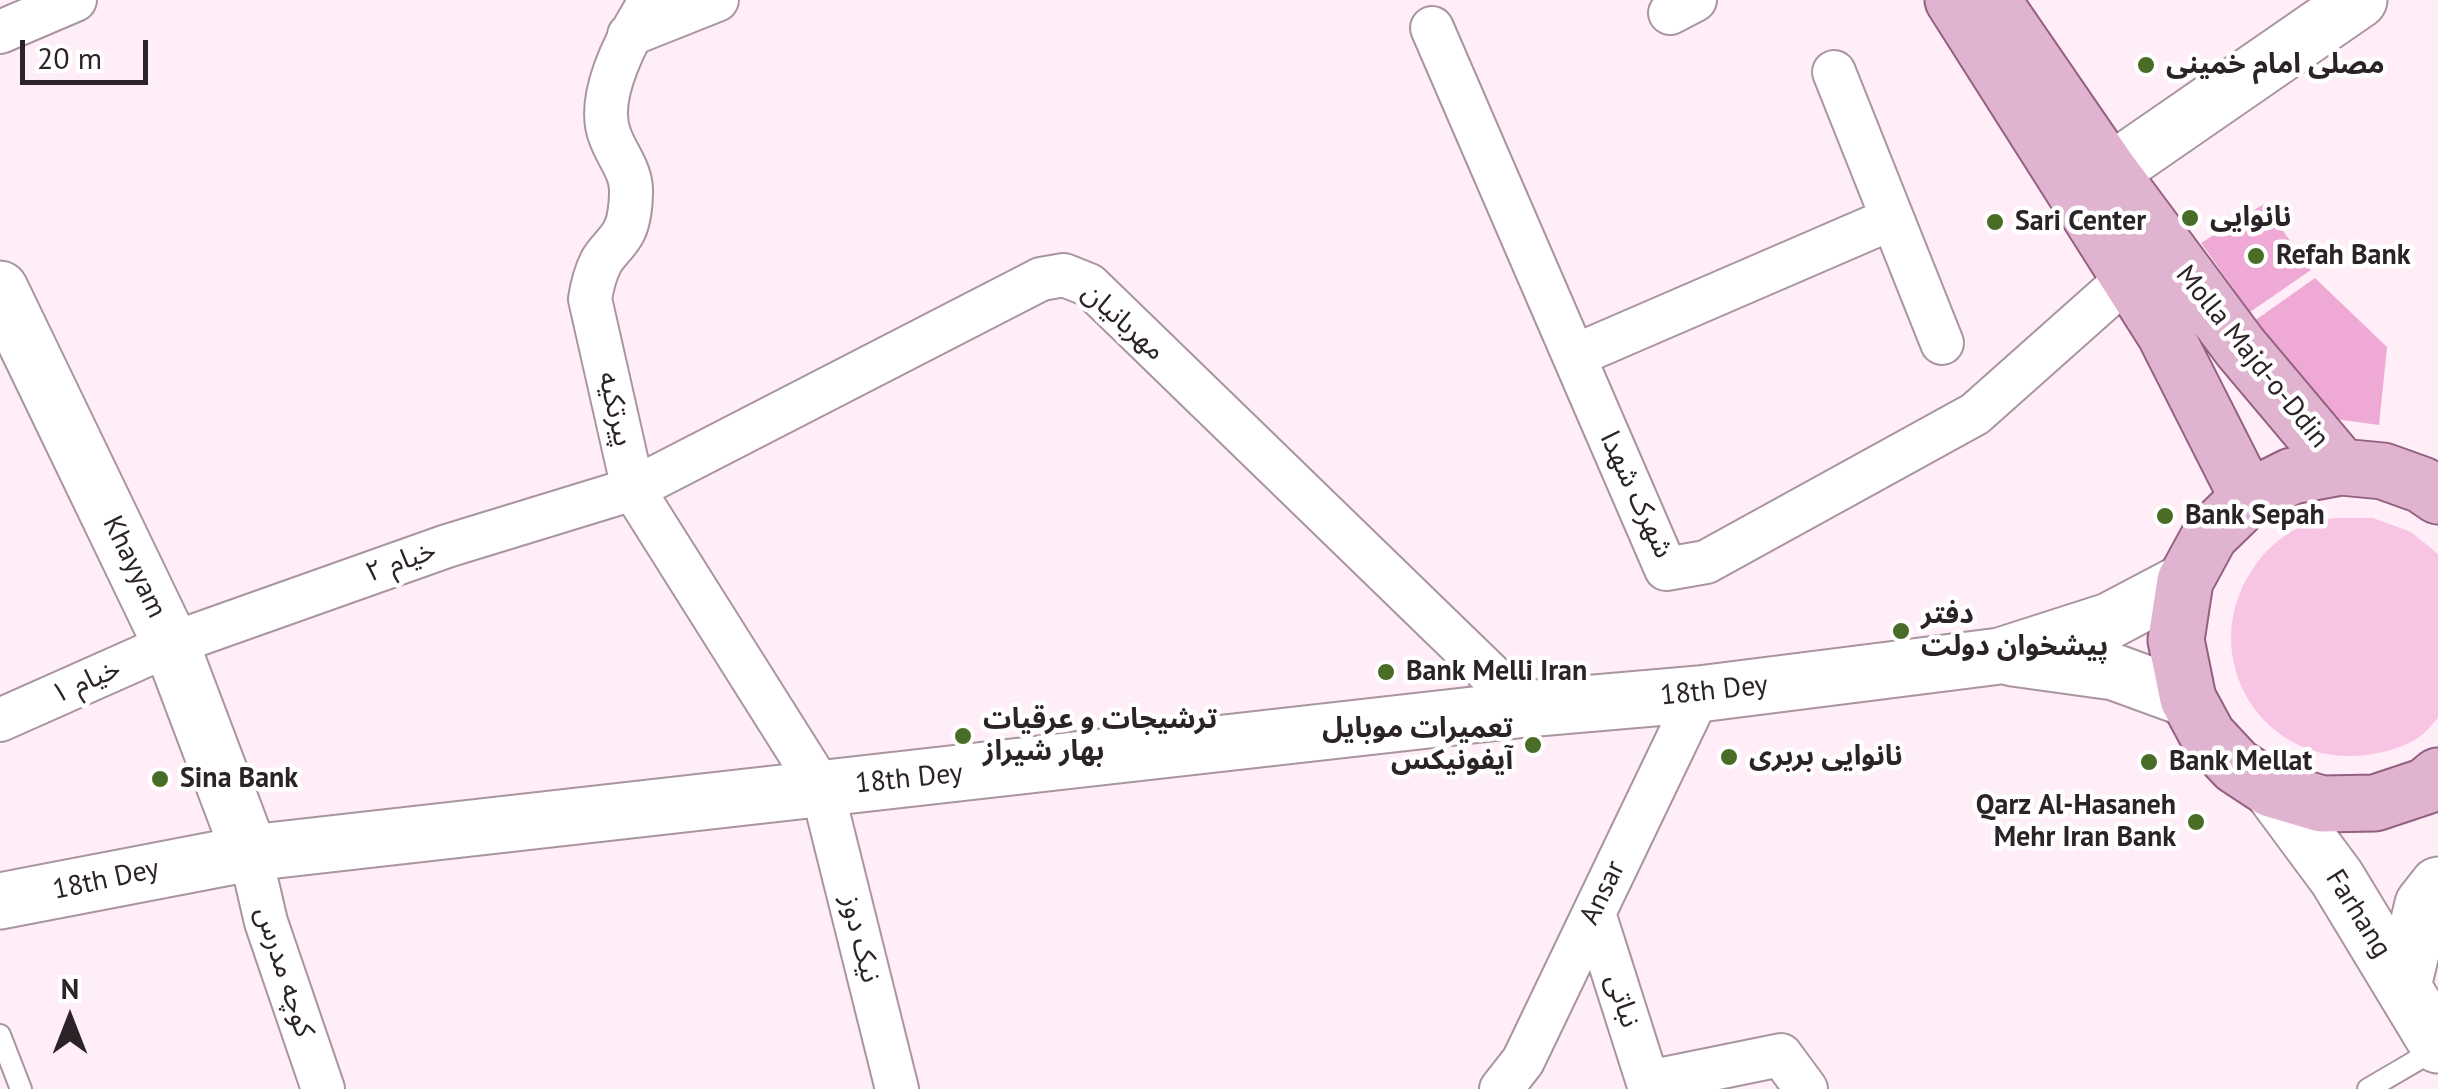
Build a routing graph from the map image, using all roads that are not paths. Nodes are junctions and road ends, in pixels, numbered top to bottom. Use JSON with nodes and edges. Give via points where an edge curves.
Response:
{"nodes":[{"id":1,"x":75,"y":0,"type":"edge"},
{"id":2,"x":717,"y":0,"type":"edge"},
{"id":3,"x":1953,"y":0,"type":"edge"},
{"id":4,"x":1992,"y":0,"type":"edge"},
{"id":5,"x":2359,"y":0,"type":"edge"},
{"id":6,"x":640,"y":18,"type":"edge"},
{"id":7,"x":1432,"y":28,"type":"dead end"},
{"id":8,"x":0,"y":32,"type":"edge"},
{"id":9,"x":1834,"y":72,"type":"dead end"},
{"id":10,"x":2110,"y":172,"type":"junction"},
{"id":11,"x":1891,"y":219,"type":"junction"},
{"id":12,"x":2129,"y":277,"type":"junction"},
{"id":13,"x":0,"y":289,"type":"edge"},
{"id":14,"x":1942,"y":344,"type":"dead end"},
{"id":15,"x":1574,"y":356,"type":"junction"},
{"id":16,"x":2341,"y":467,"type":"junction"},
{"id":17,"x":633,"y":488,"type":"junction"},
{"id":18,"x":2438,"y":496,"type":"edge"},
{"id":19,"x":2248,"y":498,"type":"junction"},
{"id":20,"x":2185,"y":580,"type":"junction"},
{"id":21,"x":172,"y":644,"type":"junction"},
{"id":22,"x":2000,"y":656,"type":"junction"},
{"id":23,"x":1699,"y":694,"type":"junction"},
{"id":24,"x":2188,"y":700,"type":"junction"},
{"id":25,"x":1526,"y":709,"type":"junction"},
{"id":26,"x":0,"y":720,"type":"edge"},
{"id":27,"x":2438,"y":776,"type":"edge"},
{"id":28,"x":2271,"y":788,"type":"junction"},
{"id":29,"x":822,"y":789,"type":"junction"},
{"id":30,"x":250,"y":853,"type":"junction"},
{"id":31,"x":2438,"y":884,"type":"edge"},
{"id":32,"x":0,"y":901,"type":"edge"},
{"id":33,"x":1594,"y":913,"type":"junction"},
{"id":34,"x":2403,"y":986,"type":"junction"},
{"id":35,"x":0,"y":1035,"type":"edge"},
{"id":36,"x":2438,"y":1046,"type":"edge"},
{"id":37,"x":1649,"y":1085,"type":"edge"},
{"id":38,"x":21,"y":1089,"type":"edge"},
{"id":39,"x":322,"y":1089,"type":"edge"},
{"id":40,"x":898,"y":1089,"type":"edge"},
{"id":41,"x":1501,"y":1089,"type":"edge"},
{"id":42,"x":1806,"y":1089,"type":"edge"},
{"id":43,"x":2368,"y":1089,"type":"edge"}],
"edges":[{"from":1,"to":8,"type":"street"},
{"from":2,"to":6,"type":"street"},
{"from":3,"to":12,"type":"main road","name":"Molla Majd-o-Ddin"},
{"from":4,"to":10,"type":"main road","name":"Molla Majd-o-Ddin"},
{"from":5,"to":10,"type":"main road"},
{"from":6,"to":17,"type":"street","name":"پیرتکیه","via":[[611,81],[606,111],[632,192],[624,231],[601,262],[590,299]]},
{"from":7,"to":15,"type":"street","name":"شهرک شهدا"},
{"from":9,"to":11,"type":"street"},
{"from":10,"to":16,"type":"main road","name":"Molla Majd-o-Ddin","via":[[2240,347]]},
{"from":11,"to":14,"type":"street"},
{"from":11,"to":15,"type":"street"},
{"from":12,"to":15,"type":"street","name":"شهرک شهدا","via":[[1975,414],[1706,562],[1666,568]]},
{"from":12,"to":19,"type":"main road","name":"Molla Majd-o-Ddin"},
{"from":13,"to":21,"type":"main road","name":"Khayyam"},
{"from":16,"to":18,"type":"main road","via":[[2383,471]]},
{"from":16,"to":19,"type":"main road","via":[[2292,476]]},
{"from":17,"to":21,"type":"street","name":"خیام ۲","via":[[446,546]]},
{"from":17,"to":25,"type":"street","name":"مهربانیان","via":[[1041,279],[1064,275],[1089,286]]},
{"from":17,"to":29,"type":"street","name":"پیرتکیه"},
{"from":19,"to":20,"type":"main road","via":[[2210,534]]},
{"from":20,"to":22,"type":"main road","via":[[2109,621]]},
{"from":20,"to":24,"type":"main road","via":[[2176,640]]},
{"from":21,"to":26,"type":"street","name":"خیام ۱"},
{"from":21,"to":30,"type":"main road","name":"Khayyam"},
{"from":22,"to":23,"type":"main road","name":"18th Dey"},
{"from":22,"to":24,"type":"main road","via":[[2114,672]]},
{"from":23,"to":25,"type":"main road","name":"18th Dey"},
{"from":23,"to":33,"type":"street","name":"Ansar"},
{"from":24,"to":28,"type":"main road","via":[[2217,746]]},
{"from":25,"to":29,"type":"main road","name":"18th Dey"},
{"from":27,"to":28,"type":"main road","via":[[2375,804],[2322,804]]},
{"from":28,"to":34,"type":"main road","name":"Farhang"},
{"from":29,"to":30,"type":"main road","name":"18th Dey"},
{"from":29,"to":40,"type":"street","name":"نیک دوز"},
{"from":30,"to":32,"type":"main road","name":"18th Dey"},
{"from":30,"to":39,"type":"street","name":"کوچه مدرس"},
{"from":31,"to":34,"type":"main road","via":[[2423,904]]},
{"from":33,"to":37,"type":"street","name":"نباتی"},
{"from":33,"to":41,"type":"street","name":"Ansar","via":[[1522,1061]]},
{"from":34,"to":36,"type":"main road","name":"Farhang"},
{"from":35,"to":38,"type":"lane"},
{"from":36,"to":43,"type":"lane"},
{"from":37,"to":42,"type":"street","via":[[1781,1055]]}]}
